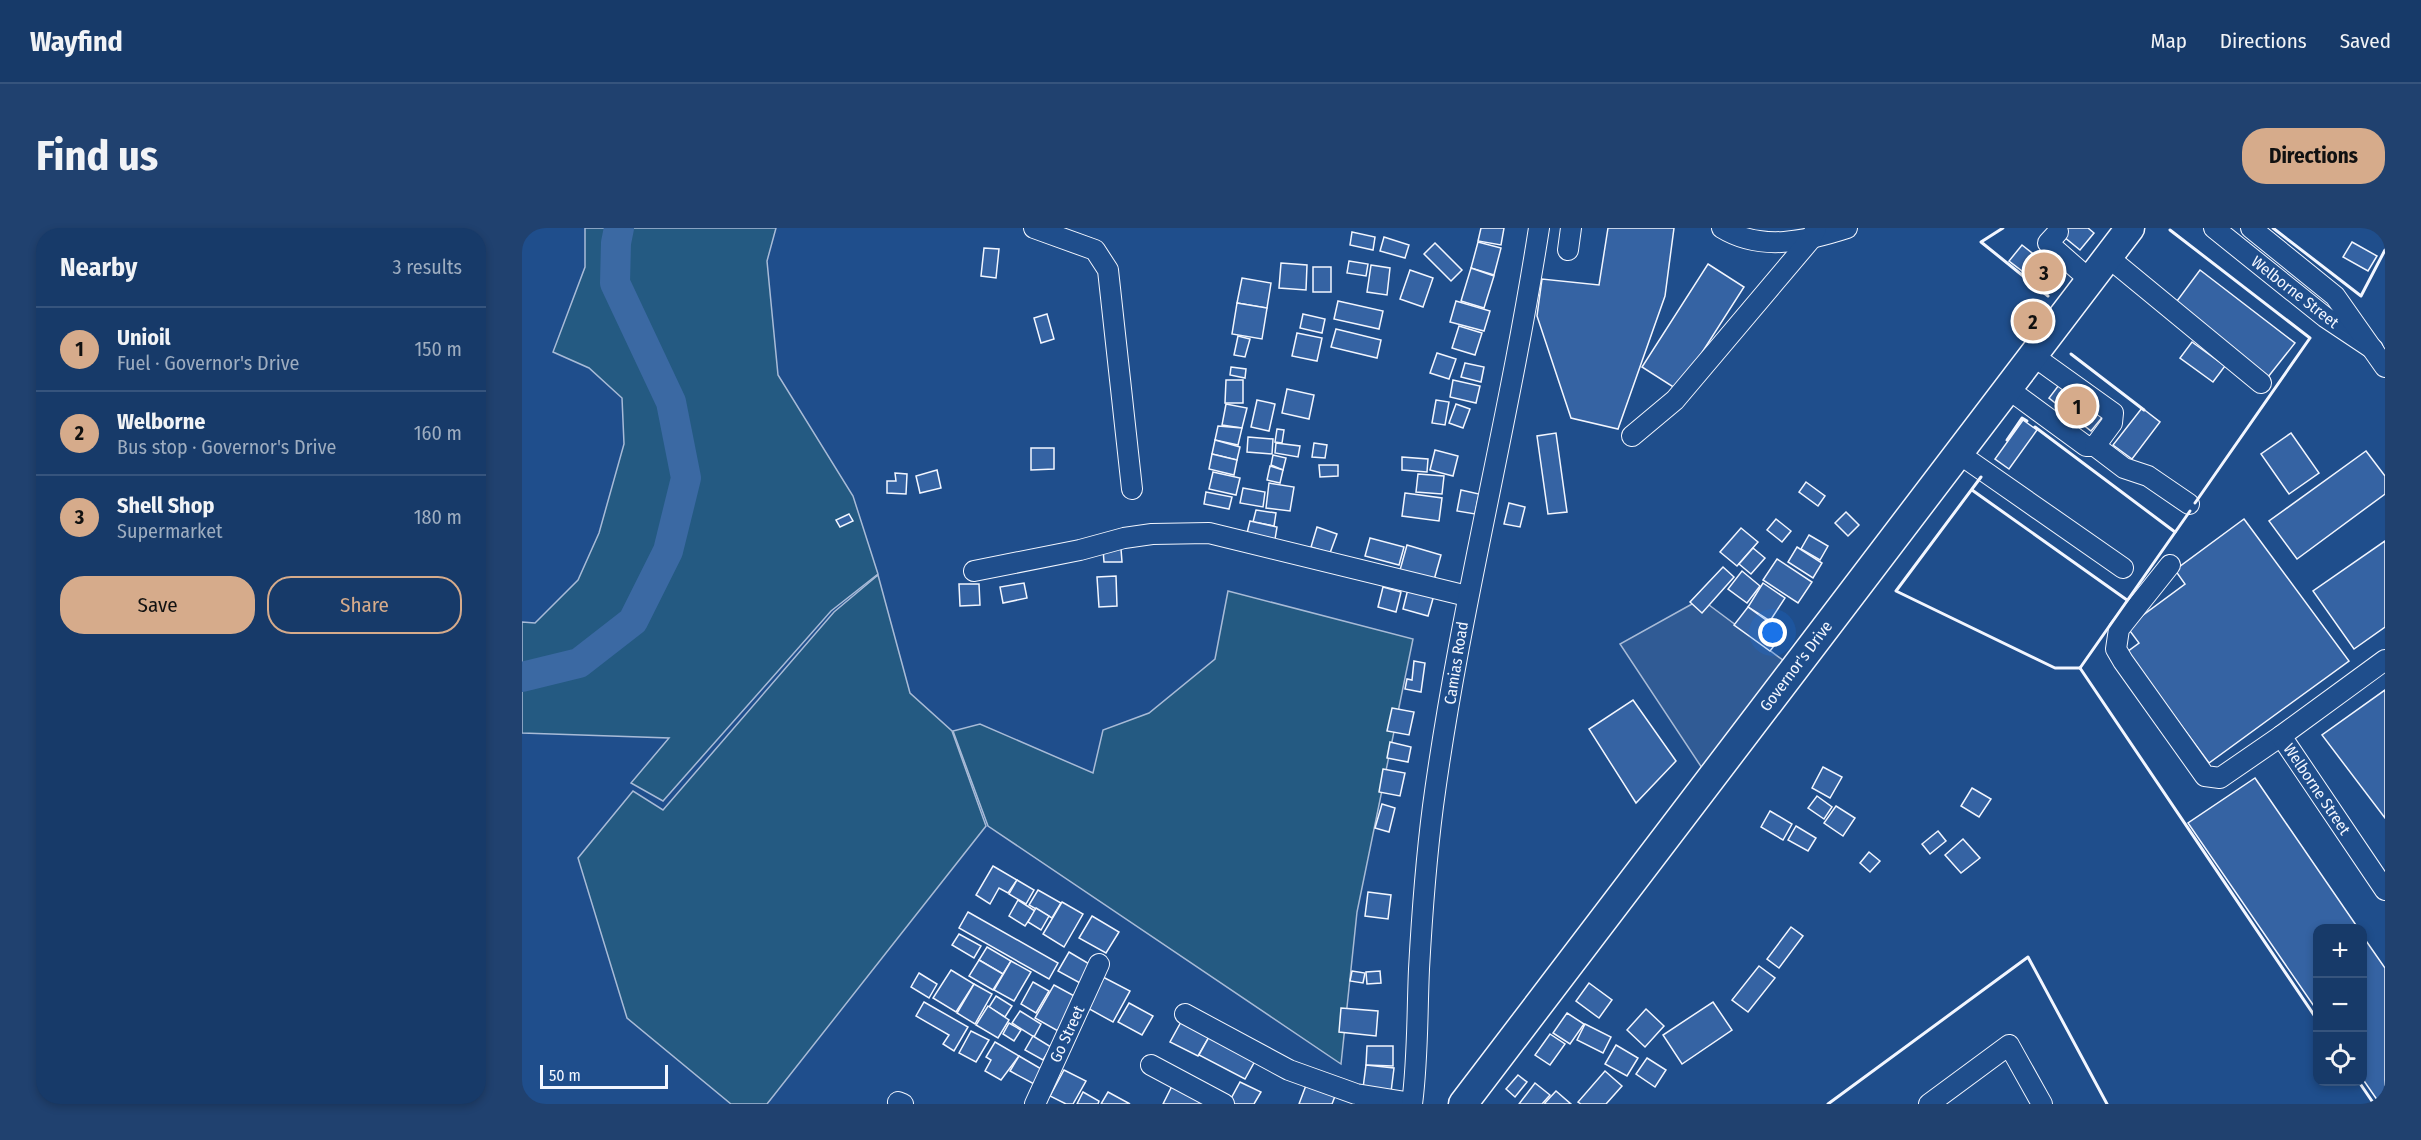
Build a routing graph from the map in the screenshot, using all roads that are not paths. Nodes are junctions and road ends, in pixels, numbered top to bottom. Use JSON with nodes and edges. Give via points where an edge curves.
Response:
{"nodes":[{"id":1,"x":1034,"y":228,"type":"edge"},
{"id":2,"x":1539,"y":228,"type":"edge"},
{"id":3,"x":1571,"y":228,"type":"edge"},
{"id":4,"x":1722,"y":228,"type":"edge"},
{"id":5,"x":1847,"y":228,"type":"edge"},
{"id":6,"x":2130,"y":228,"type":"edge"},
{"id":7,"x":2251,"y":228,"type":"edge"},
{"id":8,"x":2217,"y":230,"type":"edge"},
{"id":9,"x":2058,"y":232,"type":"dead end"},
{"id":10,"x":1814,"y":234,"type":"edge"},
{"id":11,"x":1568,"y":250,"type":"dead end"},
{"id":12,"x":2108,"y":257,"type":"junction"},
{"id":13,"x":2090,"y":280,"type":"junction"},
{"id":14,"x":2373,"y":350,"type":"junction"},
{"id":15,"x":2032,"y":355,"type":"junction"},
{"id":16,"x":2385,"y":367,"type":"edge"},
{"id":17,"x":2261,"y":383,"type":"dead end"},
{"id":18,"x":2007,"y":388,"type":"junction"},
{"id":19,"x":1632,"y":436,"type":"dead end"},
{"id":20,"x":2095,"y":446,"type":"junction"},
{"id":21,"x":1958,"y":453,"type":"junction"},
{"id":22,"x":1132,"y":489,"type":"dead end"},
{"id":23,"x":2188,"y":504,"type":"dead end"},
{"id":24,"x":2170,"y":566,"type":"dead end"},
{"id":25,"x":2123,"y":568,"type":"dead end"},
{"id":26,"x":974,"y":571,"type":"dead end"},
{"id":27,"x":1467,"y":596,"type":"junction"},
{"id":28,"x":2385,"y":660,"type":"edge"},
{"id":29,"x":2281,"y":736,"type":"junction"},
{"id":30,"x":2385,"y":890,"type":"edge"},
{"id":31,"x":1099,"y":964,"type":"dead end"},
{"id":32,"x":1185,"y":1014,"type":"dead end"},
{"id":33,"x":1151,"y":1065,"type":"dead end"},
{"id":34,"x":1412,"y":1103,"type":"edge"},
{"id":35,"x":1035,"y":1104,"type":"edge"},
{"id":36,"x":1224,"y":1104,"type":"edge"},
{"id":37,"x":1463,"y":1104,"type":"edge"},
{"id":38,"x":1929,"y":1104,"type":"edge"},
{"id":39,"x":2042,"y":1104,"type":"edge"}],
"edges":[{"from":1,"to":22,"type":"street","via":[[1095,250],[1108,270]]},
{"from":2,"to":27,"type":"street","name":"Camias Road","via":[[1526,312]]},
{"from":3,"to":11,"type":"street"},
{"from":4,"to":10,"type":"street","via":[[1769,243]]},
{"from":5,"to":10,"type":"street"},
{"from":6,"to":12,"type":"highway","name":"Governor's Drive"},
{"from":7,"to":14,"type":"street","name":"Welborne Street","via":[[2336,296]]},
{"from":8,"to":14,"type":"street","name":"Welborne Street","via":[[2325,317]]},
{"from":9,"to":13,"type":"street","via":[[2048,243]]},
{"from":10,"to":19,"type":"street","via":[[1675,400]]},
{"from":12,"to":13,"type":"highway","name":"Governor's Drive"},
{"from":12,"to":17,"type":"street"},
{"from":13,"to":15,"type":"highway","name":"Governor's Drive"},
{"from":14,"to":16,"type":"street","name":"Welborne Street"},
{"from":15,"to":18,"type":"highway","name":"Governor's Drive"},
{"from":15,"to":20,"type":"street","via":[[2113,413],[2112,423]]},
{"from":18,"to":20,"type":"street","via":[[2086,446]]},
{"from":18,"to":21,"type":"highway","name":"Governor's Drive"},
{"from":20,"to":23,"type":"street","via":[[2124,468],[2148,476]]},
{"from":21,"to":25,"type":"street"},
{"from":21,"to":37,"type":"highway","name":"Governor's Drive"},
{"from":24,"to":29,"type":"street","via":[[2119,629],[2116,649],[2123,661],[2205,776],[2220,778]]},
{"from":26,"to":27,"type":"street","via":[[1124,538],[1209,533]]},
{"from":27,"to":34,"type":"street","name":"Camias Road","via":[[1422,899],[1418,1050]]},
{"from":28,"to":29,"type":"street","name":"Welborne Street"},
{"from":29,"to":30,"type":"street","name":"Welborne Street"},
{"from":31,"to":35,"type":"street","name":"Go Street"},
{"from":32,"to":34,"type":"street","via":[[1288,1070],[1356,1094]]},
{"from":33,"to":36,"type":"street"},
{"from":38,"to":39,"type":"street","via":[[2009,1045]]}]}
